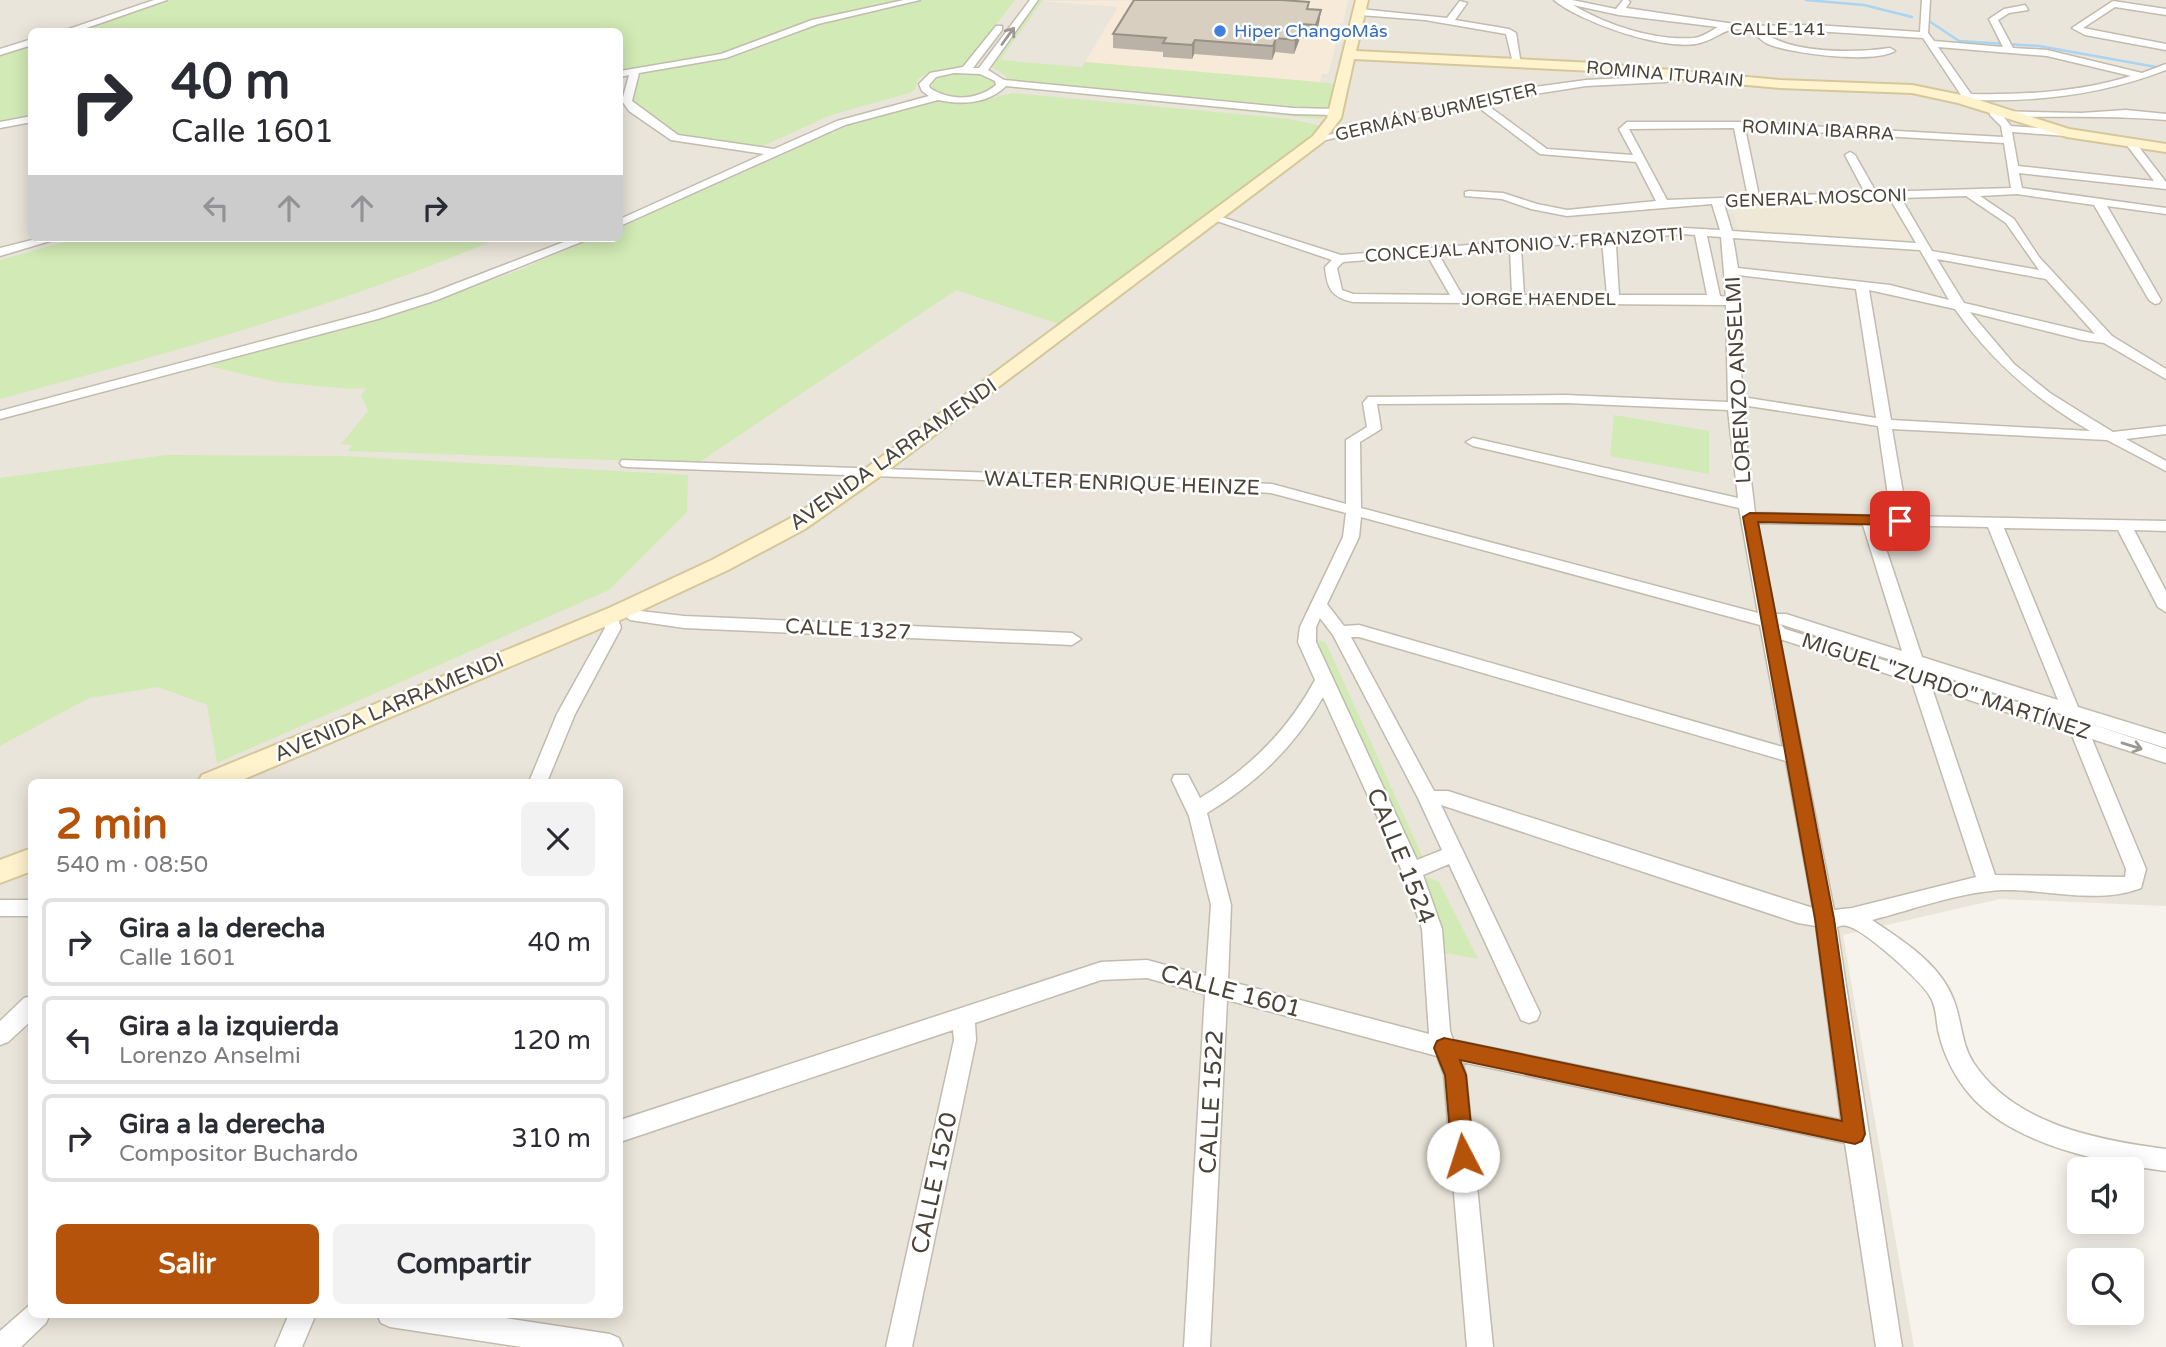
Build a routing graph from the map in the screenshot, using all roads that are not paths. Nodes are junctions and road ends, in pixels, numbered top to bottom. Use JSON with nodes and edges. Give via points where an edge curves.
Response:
{"nodes":[{"id":1,"x":163,"y":0,"type":"edge"},
{"id":2,"x":916,"y":0,"type":"edge"},
{"id":3,"x":1034,"y":0,"type":"edge"},
{"id":4,"x":1628,"y":0,"type":"edge"},
{"id":5,"x":1926,"y":0,"type":"edge"},
{"id":6,"x":1560,"y":1,"type":"edge"},
{"id":7,"x":1463,"y":3,"type":"dead end"},
{"id":8,"x":1361,"y":6,"type":"edge"},
{"id":9,"x":2029,"y":6,"type":"dead end"},
{"id":10,"x":2166,"y":12,"type":"edge"},
{"id":11,"x":1617,"y":14,"type":"junction"},
{"id":12,"x":1005,"y":20,"type":"dead end"},
{"id":13,"x":1449,"y":22,"type":"junction"},
{"id":14,"x":1728,"y":26,"type":"junction"},
{"id":15,"x":76,"y":28,"type":"edge"},
{"id":16,"x":1753,"y":29,"type":"junction"},
{"id":17,"x":1925,"y":35,"type":"junction"},
{"id":18,"x":28,"y":43,"type":"edge"},
{"id":19,"x":1933,"y":44,"type":"junction"},
{"id":20,"x":2006,"y":45,"type":"junction"},
{"id":21,"x":2166,"y":47,"type":"edge"},
{"id":22,"x":1890,"y":51,"type":"dead end"},
{"id":23,"x":0,"y":52,"type":"edge"},
{"id":24,"x":1349,"y":55,"type":"junction"},
{"id":25,"x":1518,"y":63,"type":"junction"},
{"id":26,"x":2166,"y":67,"type":"edge"},
{"id":27,"x":966,"y":70,"type":"junction"},
{"id":28,"x":982,"y":71,"type":"junction"},
{"id":29,"x":635,"y":72,"type":"junction"},
{"id":30,"x":623,"y":74,"type":"edge"},
{"id":31,"x":1679,"y":75,"type":"junction"},
{"id":32,"x":2142,"y":76,"type":"junction"},
{"id":33,"x":1000,"y":86,"type":"junction"},
{"id":34,"x":925,"y":89,"type":"junction"},
{"id":35,"x":937,"y":97,"type":"junction"},
{"id":36,"x":1474,"y":100,"type":"junction"},
{"id":37,"x":1973,"y":101,"type":"junction"},
{"id":38,"x":1998,"y":112,"type":"junction"},
{"id":39,"x":2166,"y":117,"type":"edge"},
{"id":40,"x":28,"y":120,"type":"edge"},
{"id":41,"x":1328,"y":124,"type":"junction"},
{"id":42,"x":0,"y":125,"type":"edge"},
{"id":43,"x":1739,"y":125,"type":"junction"},
{"id":44,"x":2067,"y":133,"type":"junction"},
{"id":45,"x":2007,"y":135,"type":"junction"},
{"id":46,"x":2131,"y":144,"type":"junction"},
{"id":47,"x":2166,"y":148,"type":"edge"},
{"id":48,"x":764,"y":149,"type":"junction"},
{"id":49,"x":779,"y":153,"type":"junction"},
{"id":50,"x":1850,"y":155,"type":"dead end"},
{"id":51,"x":1638,"y":159,"type":"junction"},
{"id":52,"x":2014,"y":169,"type":"junction"},
{"id":53,"x":2164,"y":186,"type":"edge"},
{"id":54,"x":2017,"y":191,"type":"junction"},
{"id":55,"x":1469,"y":194,"type":"dead end"},
{"id":56,"x":1969,"y":194,"type":"junction"},
{"id":57,"x":1894,"y":195,"type":"junction"},
{"id":58,"x":1872,"y":196,"type":"junction"},
{"id":59,"x":1754,"y":199,"type":"junction"},
{"id":60,"x":1717,"y":201,"type":"junction"},
{"id":61,"x":2099,"y":202,"type":"junction"},
{"id":62,"x":1663,"y":203,"type":"junction"},
{"id":63,"x":2166,"y":211,"type":"edge"},
{"id":64,"x":623,"y":212,"type":"edge"},
{"id":65,"x":1214,"y":218,"type":"junction"},
{"id":66,"x":623,"y":222,"type":"edge"},
{"id":67,"x":1700,"y":232,"type":"junction"},
{"id":68,"x":1727,"y":234,"type":"junction"},
{"id":69,"x":1606,"y":238,"type":"junction"},
{"id":70,"x":39,"y":242,"type":"edge"},
{"id":71,"x":554,"y":242,"type":"edge"},
{"id":72,"x":575,"y":242,"type":"edge"},
{"id":73,"x":1514,"y":246,"type":"junction"},
{"id":74,"x":1928,"y":251,"type":"junction"},
{"id":75,"x":0,"y":252,"type":"edge"},
{"id":76,"x":1432,"y":253,"type":"junction"},
{"id":77,"x":1340,"y":259,"type":"junction"},
{"id":78,"x":518,"y":264,"type":"junction"},
{"id":79,"x":1732,"y":271,"type":"junction"},
{"id":80,"x":2050,"y":276,"type":"junction"},
{"id":81,"x":1862,"y":285,"type":"junction"},
{"id":82,"x":1345,"y":297,"type":"joint"},
{"id":83,"x":1613,"y":299,"type":"junction"},
{"id":84,"x":1714,"y":299,"type":"junction"},
{"id":85,"x":1459,"y":300,"type":"junction"},
{"id":86,"x":1518,"y":300,"type":"junction"},
{"id":87,"x":2155,"y":300,"type":"dead end"},
{"id":88,"x":1733,"y":302,"type":"junction"},
{"id":89,"x":1960,"y":305,"type":"junction"},
{"id":90,"x":2107,"y":339,"type":"junction"},
{"id":91,"x":2166,"y":375,"type":"edge"},
{"id":92,"x":1736,"y":403,"type":"junction"},
{"id":93,"x":0,"y":415,"type":"edge"},
{"id":94,"x":1884,"y":425,"type":"junction"},
{"id":95,"x":2166,"y":430,"type":"edge"},
{"id":96,"x":2112,"y":436,"type":"junction"},
{"id":97,"x":1473,"y":442,"type":"dead end"},
{"id":98,"x":627,"y":463,"type":"dead end"},
{"id":99,"x":2166,"y":467,"type":"edge"},
{"id":100,"x":872,"y":473,"type":"junction"},
{"id":101,"x":1354,"y":511,"type":"junction"},
{"id":102,"x":1748,"y":511,"type":"junction"},
{"id":103,"x":1868,"y":521,"type":"junction"},
{"id":104,"x":1900,"y":521,"type":"junction"},
{"id":105,"x":1994,"y":522,"type":"junction"},
{"id":106,"x":2123,"y":525,"type":"junction"},
{"id":107,"x":2166,"y":526,"type":"edge"},
{"id":108,"x":1319,"y":606,"type":"junction"},
{"id":109,"x":2166,"y":606,"type":"edge"},
{"id":110,"x":618,"y":612,"type":"junction"},
{"id":111,"x":1768,"y":621,"type":"junction"},
{"id":112,"x":1340,"y":632,"type":"junction"},
{"id":113,"x":1072,"y":639,"type":"dead end"},
{"id":114,"x":1918,"y":669,"type":"junction"},
{"id":115,"x":1324,"y":680,"type":"junction"},
{"id":116,"x":2072,"y":712,"type":"junction"},
{"id":117,"x":2079,"y":729,"type":"junction"},
{"id":118,"x":2166,"y":741,"type":"edge"},
{"id":119,"x":2166,"y":756,"type":"edge"},
{"id":120,"x":1792,"y":757,"type":"junction"},
{"id":121,"x":218,"y":779,"type":"edge"},
{"id":122,"x":539,"y":779,"type":"edge"},
{"id":123,"x":1181,"y":780,"type":"dead end"},
{"id":124,"x":1429,"y":798,"type":"junction"},
{"id":125,"x":1196,"y":810,"type":"junction"},
{"id":126,"x":1453,"y":854,"type":"junction"},
{"id":127,"x":28,"y":861,"type":"edge"},
{"id":128,"x":1412,"y":871,"type":"junction"},
{"id":129,"x":0,"y":872,"type":"edge"},
{"id":130,"x":1989,"y":883,"type":"junction"},
{"id":131,"x":0,"y":908,"type":"edge"},
{"id":132,"x":28,"y":908,"type":"edge"},
{"id":133,"x":1852,"y":917,"type":"junction"},
{"id":134,"x":1825,"y":919,"type":"junction"},
{"id":135,"x":1217,"y":986,"type":"junction"},
{"id":136,"x":28,"y":1009,"type":"edge"},
{"id":137,"x":1529,"y":1013,"type":"dead end"},
{"id":138,"x":963,"y":1018,"type":"junction"},
{"id":139,"x":0,"y":1034,"type":"edge"},
{"id":140,"x":1444,"y":1048,"type":"junction"},
{"id":141,"x":623,"y":1130,"type":"edge"},
{"id":142,"x":1855,"y":1134,"type":"junction"},
{"id":143,"x":2166,"y":1160,"type":"edge"},
{"id":144,"x":33,"y":1318,"type":"edge"},
{"id":145,"x":301,"y":1318,"type":"edge"},
{"id":146,"x":416,"y":1318,"type":"edge"},
{"id":147,"x":2,"y":1347,"type":"edge"},
{"id":148,"x":288,"y":1347,"type":"edge"},
{"id":149,"x":604,"y":1347,"type":"edge"},
{"id":150,"x":610,"y":1347,"type":"edge"},
{"id":151,"x":899,"y":1347,"type":"edge"},
{"id":152,"x":1197,"y":1347,"type":"edge"},
{"id":153,"x":1480,"y":1347,"type":"edge"},
{"id":154,"x":1889,"y":1347,"type":"edge"}],
"edges":[{"from":1,"to":15,"type":"street"},
{"from":2,"to":29,"type":"street","via":[[815,22],[723,56]]},
{"from":28,"to":3,"type":"street","one_way":true},
{"from":4,"to":11,"type":"street"},
{"from":5,"to":17,"type":"street"},
{"from":6,"to":11,"type":"street"},
{"from":6,"to":14,"type":"street","name":"CALLE 141","via":[[1595,22],[1665,40],[1701,40]]},
{"from":7,"to":13,"type":"street"},
{"from":8,"to":13,"type":"street"},
{"from":8,"to":24,"type":"main road"},
{"from":9,"to":20,"type":"street","via":[[1993,19]]},
{"from":10,"to":21,"type":"street","via":[[2113,4],[2076,28]]},
{"from":11,"to":14,"type":"street"},
{"from":12,"to":27,"type":"street"},
{"from":13,"to":25,"type":"street","via":[[1511,33]]},
{"from":14,"to":16,"type":"street","name":"CALLE 141"},
{"from":16,"to":17,"type":"street","name":"CALLE 141"},
{"from":16,"to":22,"type":"street","via":[[1769,41],[1807,50]]},
{"from":17,"to":19,"type":"street"},
{"from":18,"to":23,"type":"street"},
{"from":19,"to":20,"type":"street"},
{"from":19,"to":37,"type":"street"},
{"from":20,"to":32,"type":"street"},
{"from":24,"to":25,"type":"main road","name":"ROMINA ITURAIN"},
{"from":24,"to":41,"type":"main road"},
{"from":25,"to":31,"type":"main road","name":"ROMINA ITURAIN"},
{"from":26,"to":32,"type":"street"},
{"from":27,"to":28,"type":"street"},
{"from":27,"to":34,"type":"street","via":[[933,75]]},
{"from":28,"to":33,"type":"street","via":[[997,77]]},
{"from":29,"to":30,"type":"street"},
{"from":29,"to":48,"type":"street","via":[[627,96],[629,106],[669,135]]},
{"from":31,"to":36,"type":"street","name":"GERMÁN BURMEISTER","via":[[1570,84]]},
{"from":31,"to":37,"type":"main road","name":"ROMINA ITURAIN","via":[[1898,88]]},
{"from":32,"to":37,"type":"street","via":[[2066,92]]},
{"from":33,"to":35,"type":"street","via":[[975,99]]},
{"from":33,"to":41,"type":"street","name":"GERMÁN BURMEISTER"},
{"from":34,"to":35,"type":"street"},
{"from":34,"to":48,"type":"street","via":[[834,117]]},
{"from":35,"to":49,"type":"street","via":[[852,118]]},
{"from":36,"to":41,"type":"street","name":"GERMÁN BURMEISTER"},
{"from":36,"to":51,"type":"street","via":[[1544,152]]},
{"from":37,"to":38,"type":"main road","name":"ROMINA ITURAIN"},
{"from":38,"to":39,"type":"street"},
{"from":38,"to":44,"type":"main road","name":"ROMINA ITURAIN"},
{"from":38,"to":45,"type":"street","via":[[1994,114],[2004,122]]},
{"from":40,"to":42,"type":"street"},
{"from":41,"to":65,"type":"main road","name":"AVENIDA LARRAMENDI"},
{"from":43,"to":45,"type":"street","name":"ROMINA IBARRA"},
{"from":43,"to":51,"type":"street","name":"ROMINA IBARRA","via":[[1627,125],[1624,129]]},
{"from":43,"to":59,"type":"street"},
{"from":44,"to":45,"type":"street","name":"ROMINA IBARRA"},
{"from":44,"to":46,"type":"main road","name":"ROMINA ITURAIN"},
{"from":45,"to":52,"type":"street"},
{"from":46,"to":47,"type":"main road","name":"ROMINA ITURAIN"},
{"from":46,"to":53,"type":"street"},
{"from":48,"to":49,"type":"street"},
{"from":48,"to":64,"type":"street"},
{"from":49,"to":66,"type":"street"},
{"from":50,"to":58,"type":"street"},
{"from":51,"to":62,"type":"street"},
{"from":52,"to":53,"type":"street"},
{"from":52,"to":54,"type":"street"},
{"from":54,"to":56,"type":"street","name":"GENERAL MOSCONI"},
{"from":54,"to":61,"type":"street","name":"GENERAL MOSCONI"},
{"from":55,"to":62,"type":"street","name":"GENERAL MOSCONI","via":[[1503,196],[1567,213]]},
{"from":56,"to":57,"type":"street","name":"GENERAL MOSCONI"},
{"from":56,"to":80,"type":"street","via":[[2010,221]]},
{"from":57,"to":58,"type":"street","name":"GENERAL MOSCONI"},
{"from":57,"to":74,"type":"street"},
{"from":58,"to":59,"type":"street","name":"GENERAL MOSCONI"},
{"from":59,"to":60,"type":"street","name":"GENERAL MOSCONI"},
{"from":60,"to":62,"type":"street","name":"GENERAL MOSCONI"},
{"from":60,"to":68,"type":"street","name":"LORENZO ANSELMI"},
{"from":61,"to":63,"type":"street","name":"GENERAL MOSCONI"},
{"from":61,"to":87,"type":"street"},
{"from":65,"to":77,"type":"street"},
{"from":65,"to":100,"type":"main road","name":"AVENIDA LARRAMENDI"},
{"from":67,"to":68,"type":"street","name":"CONCEJAL ANTONIO V. FRANZOTTI"},
{"from":67,"to":69,"type":"street","name":"CONCEJAL ANTONIO V. FRANZOTTI"},
{"from":67,"to":84,"type":"street"},
{"from":68,"to":74,"type":"street","name":"CONCEJAL ANTONIO V. FRANZOTTI"},
{"from":68,"to":79,"type":"street","name":"LORENZO ANSELMI"},
{"from":69,"to":73,"type":"street","name":"CONCEJAL ANTONIO V. FRANZOTTI"},
{"from":69,"to":83,"type":"street"},
{"from":70,"to":75,"type":"street"},
{"from":71,"to":78,"type":"street"},
{"from":72,"to":78,"type":"street"},
{"from":73,"to":76,"type":"street","name":"CONCEJAL ANTONIO V. FRANZOTTI"},
{"from":73,"to":86,"type":"street"},
{"from":74,"to":80,"type":"street","name":"CONCEJAL ANTONIO V. FRANZOTTI"},
{"from":74,"to":89,"type":"street"},
{"from":76,"to":77,"type":"street","name":"CONCEJAL ANTONIO V. FRANZOTTI"},
{"from":76,"to":85,"type":"street"},
{"from":77,"to":82,"type":"street","name":"CONCEJAL ANTONIO V. FRANZOTTI","via":[[1331,267],[1333,290]]},
{"from":78,"to":93,"type":"street","via":[[373,316]]},
{"from":79,"to":81,"type":"street"},
{"from":79,"to":88,"type":"street","name":"LORENZO ANSELMI"},
{"from":80,"to":90,"type":"street"},
{"from":81,"to":89,"type":"street"},
{"from":81,"to":94,"type":"street"},
{"from":82,"to":85,"type":"street","name":"JORGE HAENDEL"},
{"from":83,"to":84,"type":"street","name":"JORGE HAENDEL"},
{"from":83,"to":86,"type":"street","name":"JORGE HAENDEL"},
{"from":84,"to":88,"type":"street","name":"JORGE HAENDEL"},
{"from":85,"to":86,"type":"street","name":"JORGE HAENDEL"},
{"from":88,"to":92,"type":"street","name":"LORENZO ANSELMI"},
{"from":89,"to":90,"type":"street"},
{"from":89,"to":96,"type":"street","via":[[2009,368]]},
{"from":90,"to":91,"type":"street"},
{"from":92,"to":94,"type":"street"},
{"from":92,"to":101,"type":"street","via":[[1373,400],[1374,429],[1353,440]]},
{"from":92,"to":102,"type":"street","name":"LORENZO ANSELMI"},
{"from":94,"to":96,"type":"street"},
{"from":94,"to":104,"type":"street"},
{"from":95,"to":96,"type":"street"},
{"from":96,"to":99,"type":"street"},
{"from":97,"to":102,"type":"street"},
{"from":98,"to":100,"type":"street","name":"WALTER ENRIQUE HEINZE"},
{"from":100,"to":101,"type":"street","name":"WALTER ENRIQUE HEINZE","via":[[1242,486],[1272,489]]},
{"from":100,"to":110,"type":"main road","name":"AVENIDA LARRAMENDI","via":[[778,534]]},
{"from":101,"to":108,"type":"street","via":[[1351,537]]},
{"from":101,"to":111,"type":"street","name":"WALTER ENRIQUE HEINZE"},
{"from":102,"to":103,"type":"street"},
{"from":102,"to":111,"type":"street","name":"LORENZO ANSELMI"},
{"from":103,"to":104,"type":"street"},
{"from":103,"to":114,"type":"street"},
{"from":104,"to":105,"type":"street"},
{"from":105,"to":106,"type":"street"},
{"from":105,"to":116,"type":"street"},
{"from":106,"to":107,"type":"street"},
{"from":106,"to":109,"type":"street"},
{"from":108,"to":112,"type":"street"},
{"from":108,"to":115,"type":"street","name":"CALLE 1524","via":[[1308,627],[1307,642]]},
{"from":110,"to":113,"type":"street","name":"CALLE 1327","via":[[684,622]]},
{"from":110,"to":121,"type":"main road","name":"AVENIDA LARRAMENDI"},
{"from":110,"to":122,"type":"street","via":[[566,714]]},
{"from":111,"to":114,"type":"street","name":"MIGUEL \"ZURDO\" MARTÍNEZ","via":[[1779,633]]},
{"from":111,"to":120,"type":"street","name":"LORENZO ANSELMI"},
{"from":112,"to":120,"type":"street","via":[[1359,631]]},
{"from":112,"to":124,"type":"street"},
{"from":114,"to":116,"type":"street","name":"MIGUEL \"ZURDO\" MARTÍNEZ"},
{"from":114,"to":117,"type":"street","name":"MIGUEL \"ZURDO\" MARTÍNEZ"},
{"from":114,"to":130,"type":"street","via":[[1979,864]]},
{"from":115,"to":125,"type":"street","via":[[1283,741],[1258,767]]},
{"from":115,"to":128,"type":"street","name":"CALLE 1524"},
{"from":116,"to":117,"type":"street"},
{"from":116,"to":118,"type":"street","name":"MIGUEL \"ZURDO\" MARTÍNEZ"},
{"from":117,"to":119,"type":"street","name":"MIGUEL \"ZURDO\" MARTÍNEZ","one_way":true},
{"from":117,"to":130,"type":"street","via":[[2136,869],[2134,882],[2124,886]]},
{"from":120,"to":134,"type":"street","name":"LORENZO ANSELMI"},
{"from":123,"to":125,"type":"street","name":"CALLE 1522"},
{"from":124,"to":126,"type":"street"},
{"from":124,"to":134,"type":"street","via":[[1448,798]]},
{"from":125,"to":135,"type":"street","name":"CALLE 1522","via":[[1221,905]]},
{"from":126,"to":128,"type":"street"},
{"from":126,"to":137,"type":"street"},
{"from":127,"to":129,"type":"main road"},
{"from":128,"to":140,"type":"street","name":"CALLE 1524","via":[[1432,929]]},
{"from":130,"to":133,"type":"street"},
{"from":131,"to":132,"type":"street"},
{"from":133,"to":134,"type":"street"},
{"from":133,"to":143,"type":"street","via":[[1926,974],[1940,993],[1955,1050],[1966,1072],[2007,1110],[2061,1138]]},
{"from":134,"to":142,"type":"street","name":"LORENZO ANSELMI"},
{"from":135,"to":138,"type":"street","name":"CALLE 1601","via":[[1147,969],[1110,970]]},
{"from":135,"to":140,"type":"street","name":"CALLE 1601"},
{"from":135,"to":152,"type":"street","name":"CALLE 1522"},
{"from":136,"to":139,"type":"street"},
{"from":138,"to":141,"type":"street","name":"CALLE 1601"},
{"from":138,"to":151,"type":"street","name":"CALLE 1520","via":[[965,1041]]},
{"from":140,"to":142,"type":"street","name":"CALLE 1601"},
{"from":140,"to":153,"type":"street","name":"CALLE 1524","via":[[1455,1075]]},
{"from":142,"to":154,"type":"street","name":"LORENZO ANSELMI"},
{"from":144,"to":147,"type":"street"},
{"from":145,"to":148,"type":"street"},
{"from":146,"to":149,"type":"street"},
{"from":149,"to":150,"type":"street"}]}
